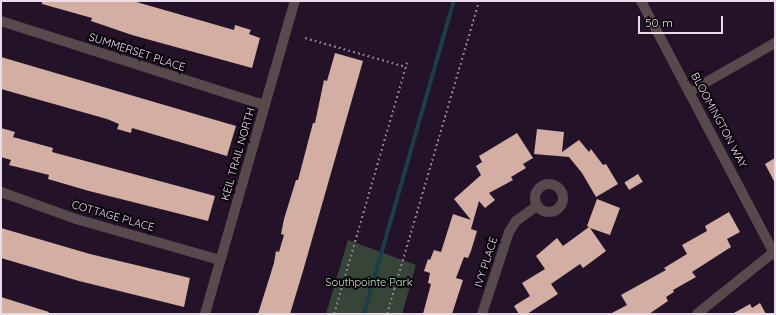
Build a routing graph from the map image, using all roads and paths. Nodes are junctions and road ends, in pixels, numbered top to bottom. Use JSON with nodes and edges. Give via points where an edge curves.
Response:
{"nodes":[{"id":1,"x":295,"y":1,"type":"edge"},
{"id":2,"x":479,"y":1,"type":"edge"},
{"id":3,"x":641,"y":1,"type":"edge"},
{"id":4,"x":1,"y":21,"type":"edge"},
{"id":5,"x":305,"y":38,"type":"dead end"},
{"id":6,"x":775,"y":43,"type":"edge"},
{"id":7,"x":408,"y":60,"type":"dead end"},
{"id":8,"x":406,"y":67,"type":"junction"},
{"id":9,"x":689,"y":92,"type":"junction"},
{"id":10,"x":265,"y":105,"type":"junction"},
{"id":11,"x":1,"y":192,"type":"edge"},
{"id":12,"x":537,"y":206,"type":"dead end"},
{"id":13,"x":774,"y":253,"type":"edge"},
{"id":14,"x":220,"y":260,"type":"junction"},
{"id":15,"x":205,"y":314,"type":"edge"},
{"id":16,"x":334,"y":314,"type":"edge"},
{"id":17,"x":387,"y":314,"type":"edge"},
{"id":18,"x":482,"y":314,"type":"edge"},
{"id":19,"x":697,"y":314,"type":"edge"}],
"edges":[{"from":1,"to":10,"type":"street","name":"KEIL TRAIL NORTH"},
{"from":2,"to":17,"type":"path"},
{"from":3,"to":9,"type":"street","name":"BLOOMINGTON WAY"},
{"from":4,"to":10,"type":"street","name":"SUMMERSET PLACE"},
{"from":5,"to":8,"type":"path"},
{"from":6,"to":9,"type":"street"},
{"from":7,"to":8,"type":"path"},
{"from":8,"to":16,"type":"path"},
{"from":9,"to":13,"type":"street","name":"BLOOMINGTON WAY"},
{"from":10,"to":14,"type":"street","name":"KEIL TRAIL NORTH"},
{"from":11,"to":14,"type":"street","name":"COTTAGE PLACE","via":[[76,219]]},
{"from":12,"to":18,"type":"street","name":"IVY PLACE","via":[[516,221],[508,232]]},
{"from":13,"to":19,"type":"street"},
{"from":14,"to":15,"type":"street","name":"KEIL TRAIL NORTH"}]}
